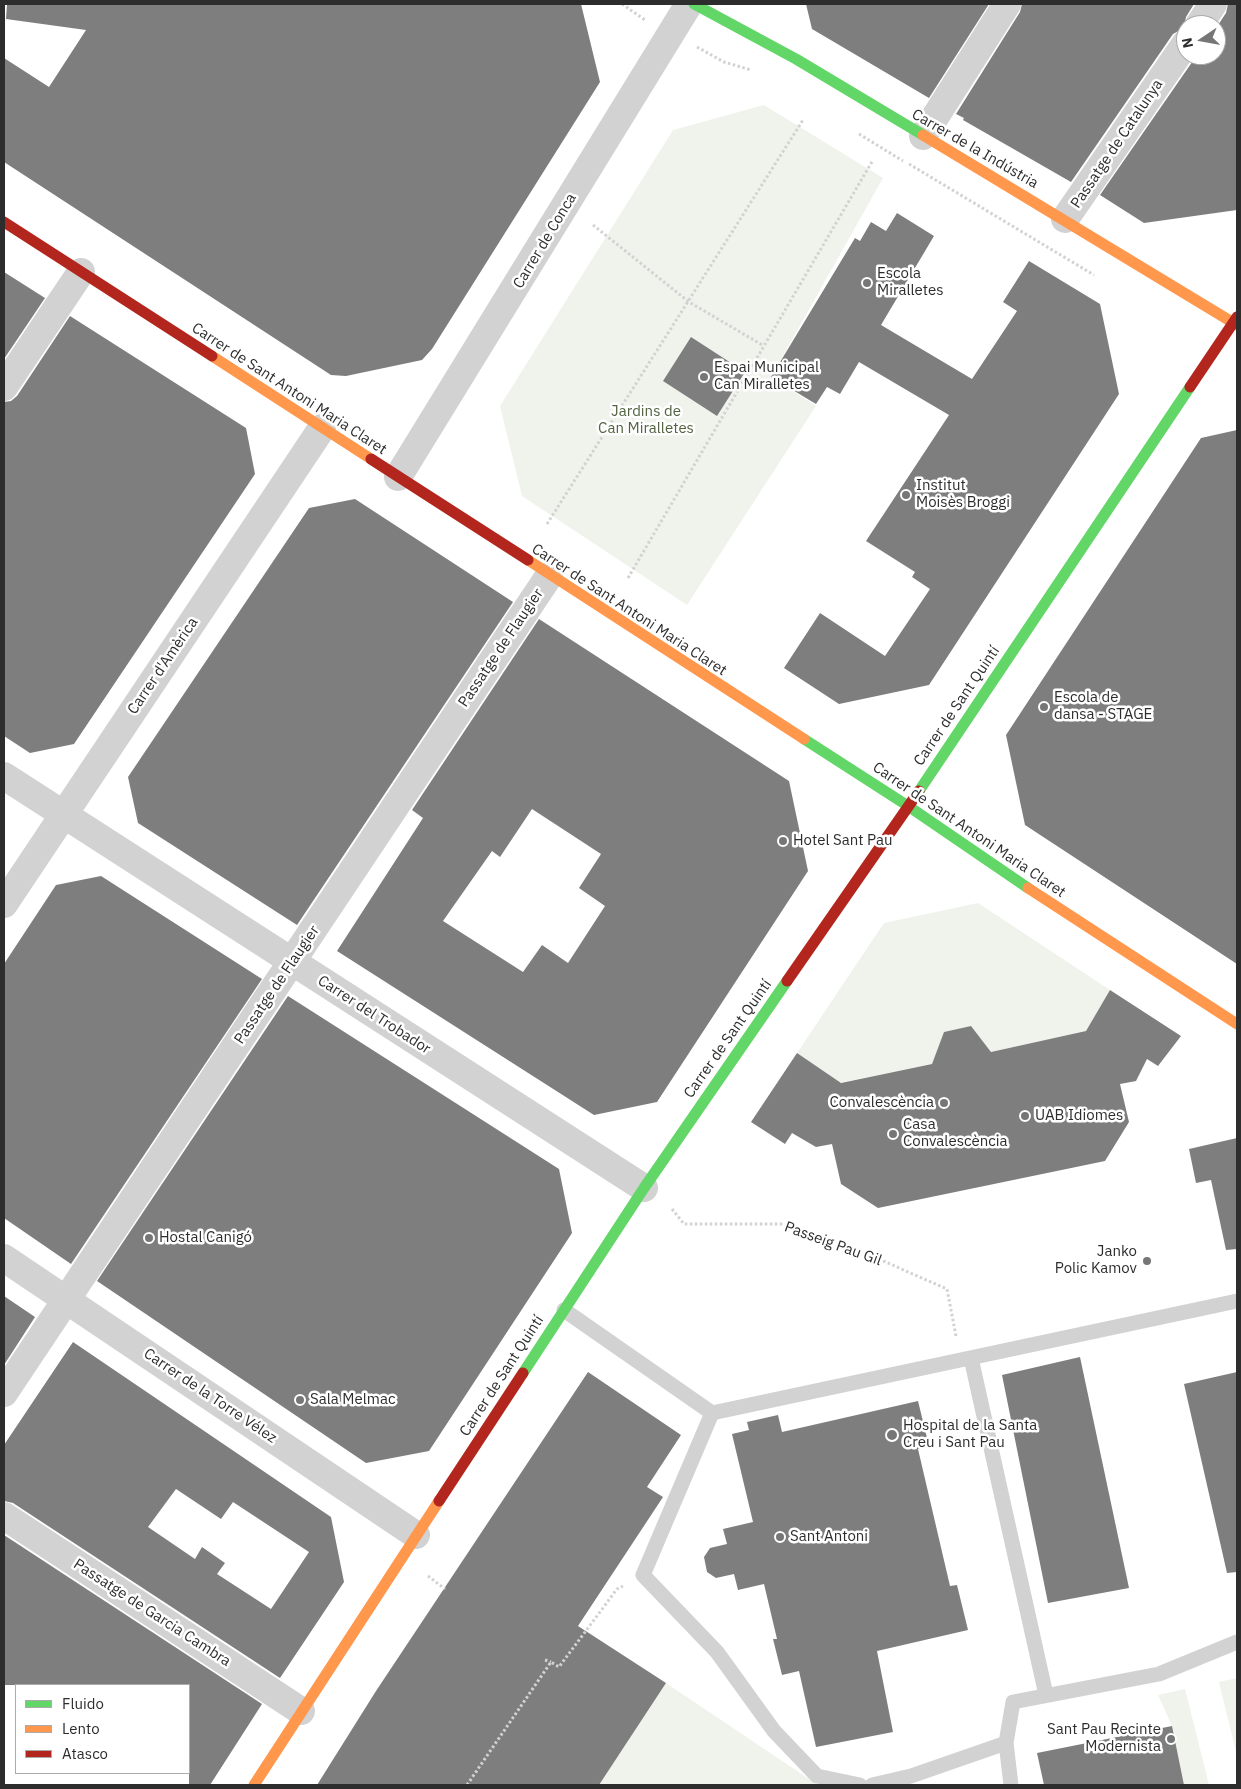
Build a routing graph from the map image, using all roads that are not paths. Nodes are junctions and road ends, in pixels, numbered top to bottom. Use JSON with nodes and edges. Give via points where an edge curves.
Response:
{"nodes":[{"id":1,"x":689,"y":4,"type":"edge"},
{"id":2,"x":694,"y":4,"type":"edge"},
{"id":3,"x":1007,"y":4,"type":"edge"},
{"id":4,"x":1213,"y":4,"type":"edge"},
{"id":5,"x":1206,"y":15,"type":"edge"},
{"id":6,"x":1176,"y":58,"type":"edge"},
{"id":7,"x":923,"y":136,"type":"junction"},
{"id":8,"x":1065,"y":219,"type":"junction"},
{"id":9,"x":4,"y":222,"type":"edge"},
{"id":10,"x":81,"y":272,"type":"junction"},
{"id":11,"x":1236,"y":322,"type":"edge"},
{"id":12,"x":4,"y":387,"type":"edge"},
{"id":13,"x":322,"y":428,"type":"junction"},
{"id":14,"x":398,"y":477,"type":"junction"},
{"id":15,"x":549,"y":576,"type":"junction"},
{"id":16,"x":4,"y":776,"type":"edge"},
{"id":17,"x":908,"y":806,"type":"junction"},
{"id":18,"x":63,"y":815,"type":"junction"},
{"id":19,"x":4,"y":904,"type":"edge"},
{"id":20,"x":293,"y":962,"type":"junction"},
{"id":21,"x":1237,"y":1024,"type":"edge"},
{"id":22,"x":644,"y":1188,"type":"junction"},
{"id":23,"x":4,"y":1258,"type":"edge"},
{"id":24,"x":65,"y":1299,"type":"junction"},
{"id":25,"x":1237,"y":1301,"type":"edge"},
{"id":26,"x":564,"y":1310,"type":"junction"},
{"id":27,"x":971,"y":1358,"type":"junction"},
{"id":28,"x":4,"y":1392,"type":"edge"},
{"id":29,"x":712,"y":1413,"type":"junction"},
{"id":30,"x":4,"y":1516,"type":"edge"},
{"id":31,"x":416,"y":1536,"type":"junction"},
{"id":32,"x":1237,"y":1642,"type":"edge"},
{"id":33,"x":1046,"y":1695,"type":"junction"},
{"id":34,"x":301,"y":1711,"type":"junction"},
{"id":35,"x":1006,"y":1743,"type":"junction"},
{"id":36,"x":910,"y":1780,"type":"edge"},
{"id":37,"x":254,"y":1785,"type":"edge"},
{"id":38,"x":860,"y":1785,"type":"edge"},
{"id":39,"x":872,"y":1785,"type":"edge"},
{"id":40,"x":1011,"y":1785,"type":"edge"}],
"edges":[{"from":1,"to":14,"type":"street","name":"Carrer de Conca"},
{"from":2,"to":7,"type":"main road","name":"Carrer de la Indústria","via":[[796,59]]},
{"from":3,"to":7,"type":"street"},
{"from":4,"to":5,"type":"street"},
{"from":6,"to":8,"type":"street","name":"Passatge de Catalunya"},
{"from":7,"to":8,"type":"main road","name":"Carrer de la Indústria"},
{"from":8,"to":11,"type":"main road","name":"Carrer de la Indústria"},
{"from":9,"to":10,"type":"main road","name":"Carrer de Sant Antoni Maria Claret"},
{"from":10,"to":12,"type":"street"},
{"from":10,"to":13,"type":"main road","name":"Carrer de Sant Antoni Maria Claret"},
{"from":11,"to":17,"type":"main road","name":"Carrer de Sant Quintí"},
{"from":13,"to":14,"type":"main road","name":"Carrer de Sant Antoni Maria Claret"},
{"from":13,"to":18,"type":"street","name":"Carrer d'Amèrica"},
{"from":14,"to":15,"type":"main road","name":"Carrer de Sant Antoni Maria Claret"},
{"from":15,"to":17,"type":"main road","name":"Carrer de Sant Antoni Maria Claret"},
{"from":15,"to":20,"type":"street","name":"Passatge de Flaugier"},
{"from":16,"to":18,"type":"street","name":"Carrer del Trobador"},
{"from":17,"to":21,"type":"main road","name":"Carrer de Sant Antoni Maria Claret","via":[[998,869]]},
{"from":17,"to":22,"type":"main road","name":"Carrer de Sant Quintí"},
{"from":18,"to":19,"type":"street","name":"Carrer d'Amèrica"},
{"from":18,"to":20,"type":"street","name":"Carrer del Trobador"},
{"from":20,"to":22,"type":"street","name":"Carrer del Trobador"},
{"from":20,"to":24,"type":"street","name":"Passatge de Flaugier"},
{"from":22,"to":26,"type":"main road","name":"Carrer de Sant Quintí"},
{"from":23,"to":24,"type":"street","name":"Carrer de la Torre Vélez"},
{"from":24,"to":28,"type":"street","name":"Passatge de Flaugier"},
{"from":24,"to":31,"type":"street","name":"Carrer de la Torre Vélez"},
{"from":25,"to":27,"type":"lane"},
{"from":26,"to":29,"type":"lane"},
{"from":26,"to":31,"type":"main road","name":"Carrer de Sant Quintí"},
{"from":27,"to":29,"type":"lane"},
{"from":27,"to":33,"type":"lane"},
{"from":29,"to":38,"type":"lane","via":[[643,1575],[717,1652],[774,1731],[817,1776]]},
{"from":30,"to":34,"type":"street","name":"Passatge de Garcia Cambra"},
{"from":31,"to":34,"type":"main road","name":"Carrer de Sant Quintí"},
{"from":32,"to":33,"type":"lane","via":[[1159,1674]]},
{"from":33,"to":35,"type":"lane","via":[[1013,1702]]},
{"from":34,"to":37,"type":"main road","name":"Carrer de Sant Quintí"},
{"from":35,"to":36,"type":"lane"},
{"from":35,"to":40,"type":"lane"},
{"from":36,"to":39,"type":"lane"}]}
